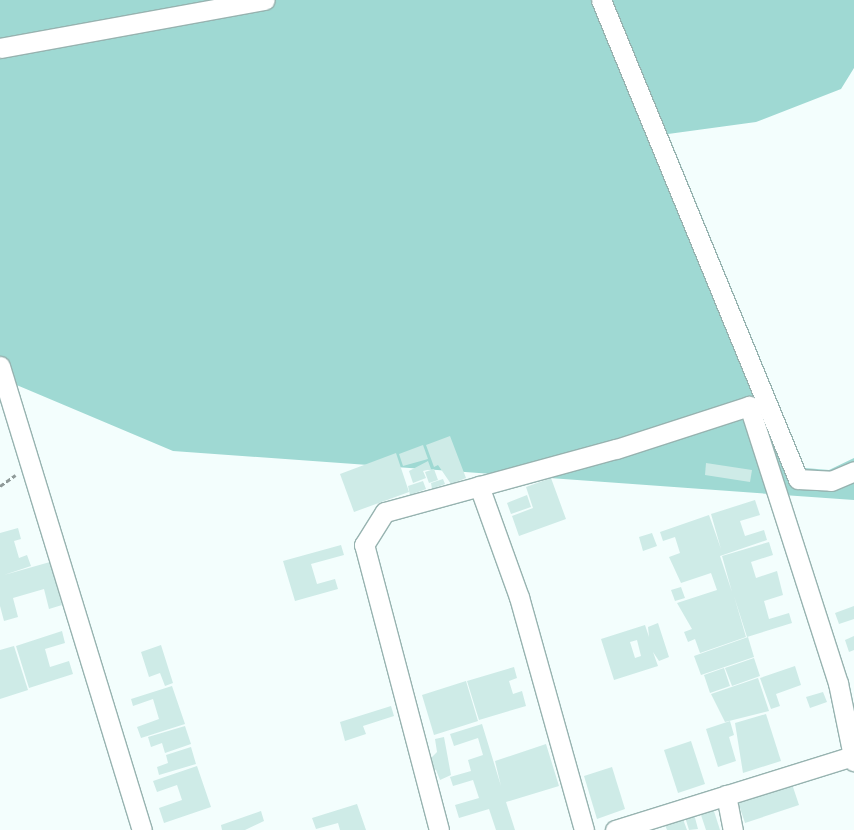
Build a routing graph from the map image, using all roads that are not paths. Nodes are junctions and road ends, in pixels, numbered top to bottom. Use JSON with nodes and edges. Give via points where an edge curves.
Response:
{"nodes":[{"id":1,"x":266,"y":0,"type":"edge"},
{"id":2,"x":601,"y":0,"type":"edge"},
{"id":3,"x":0,"y":48,"type":"edge"},
{"id":4,"x":0,"y":366,"type":"edge"},
{"id":5,"x":854,"y":470,"type":"edge"},
{"id":6,"x":479,"y":486,"type":"junction"},
{"id":7,"x":853,"y":758,"type":"edge"},
{"id":8,"x":726,"y":796,"type":"junction"},
{"id":9,"x":142,"y":830,"type":"edge"},
{"id":10,"x":439,"y":830,"type":"edge"},
{"id":11,"x":584,"y":830,"type":"edge"},
{"id":12,"x":615,"y":830,"type":"edge"},
{"id":13,"x":733,"y":830,"type":"edge"}],
"edges":[{"from":1,"to":3,"type":"street"},
{"from":2,"to":5,"type":"street","via":[[798,479],[831,481]]},
{"from":4,"to":9,"type":"street"},
{"from":6,"to":7,"type":"street","via":[[749,406],[838,683]]},
{"from":6,"to":10,"type":"street","via":[[385,512],[364,545]]},
{"from":6,"to":11,"type":"street","via":[[519,597]]},
{"from":7,"to":8,"type":"street"},
{"from":8,"to":12,"type":"street"},
{"from":8,"to":13,"type":"street"}]}
